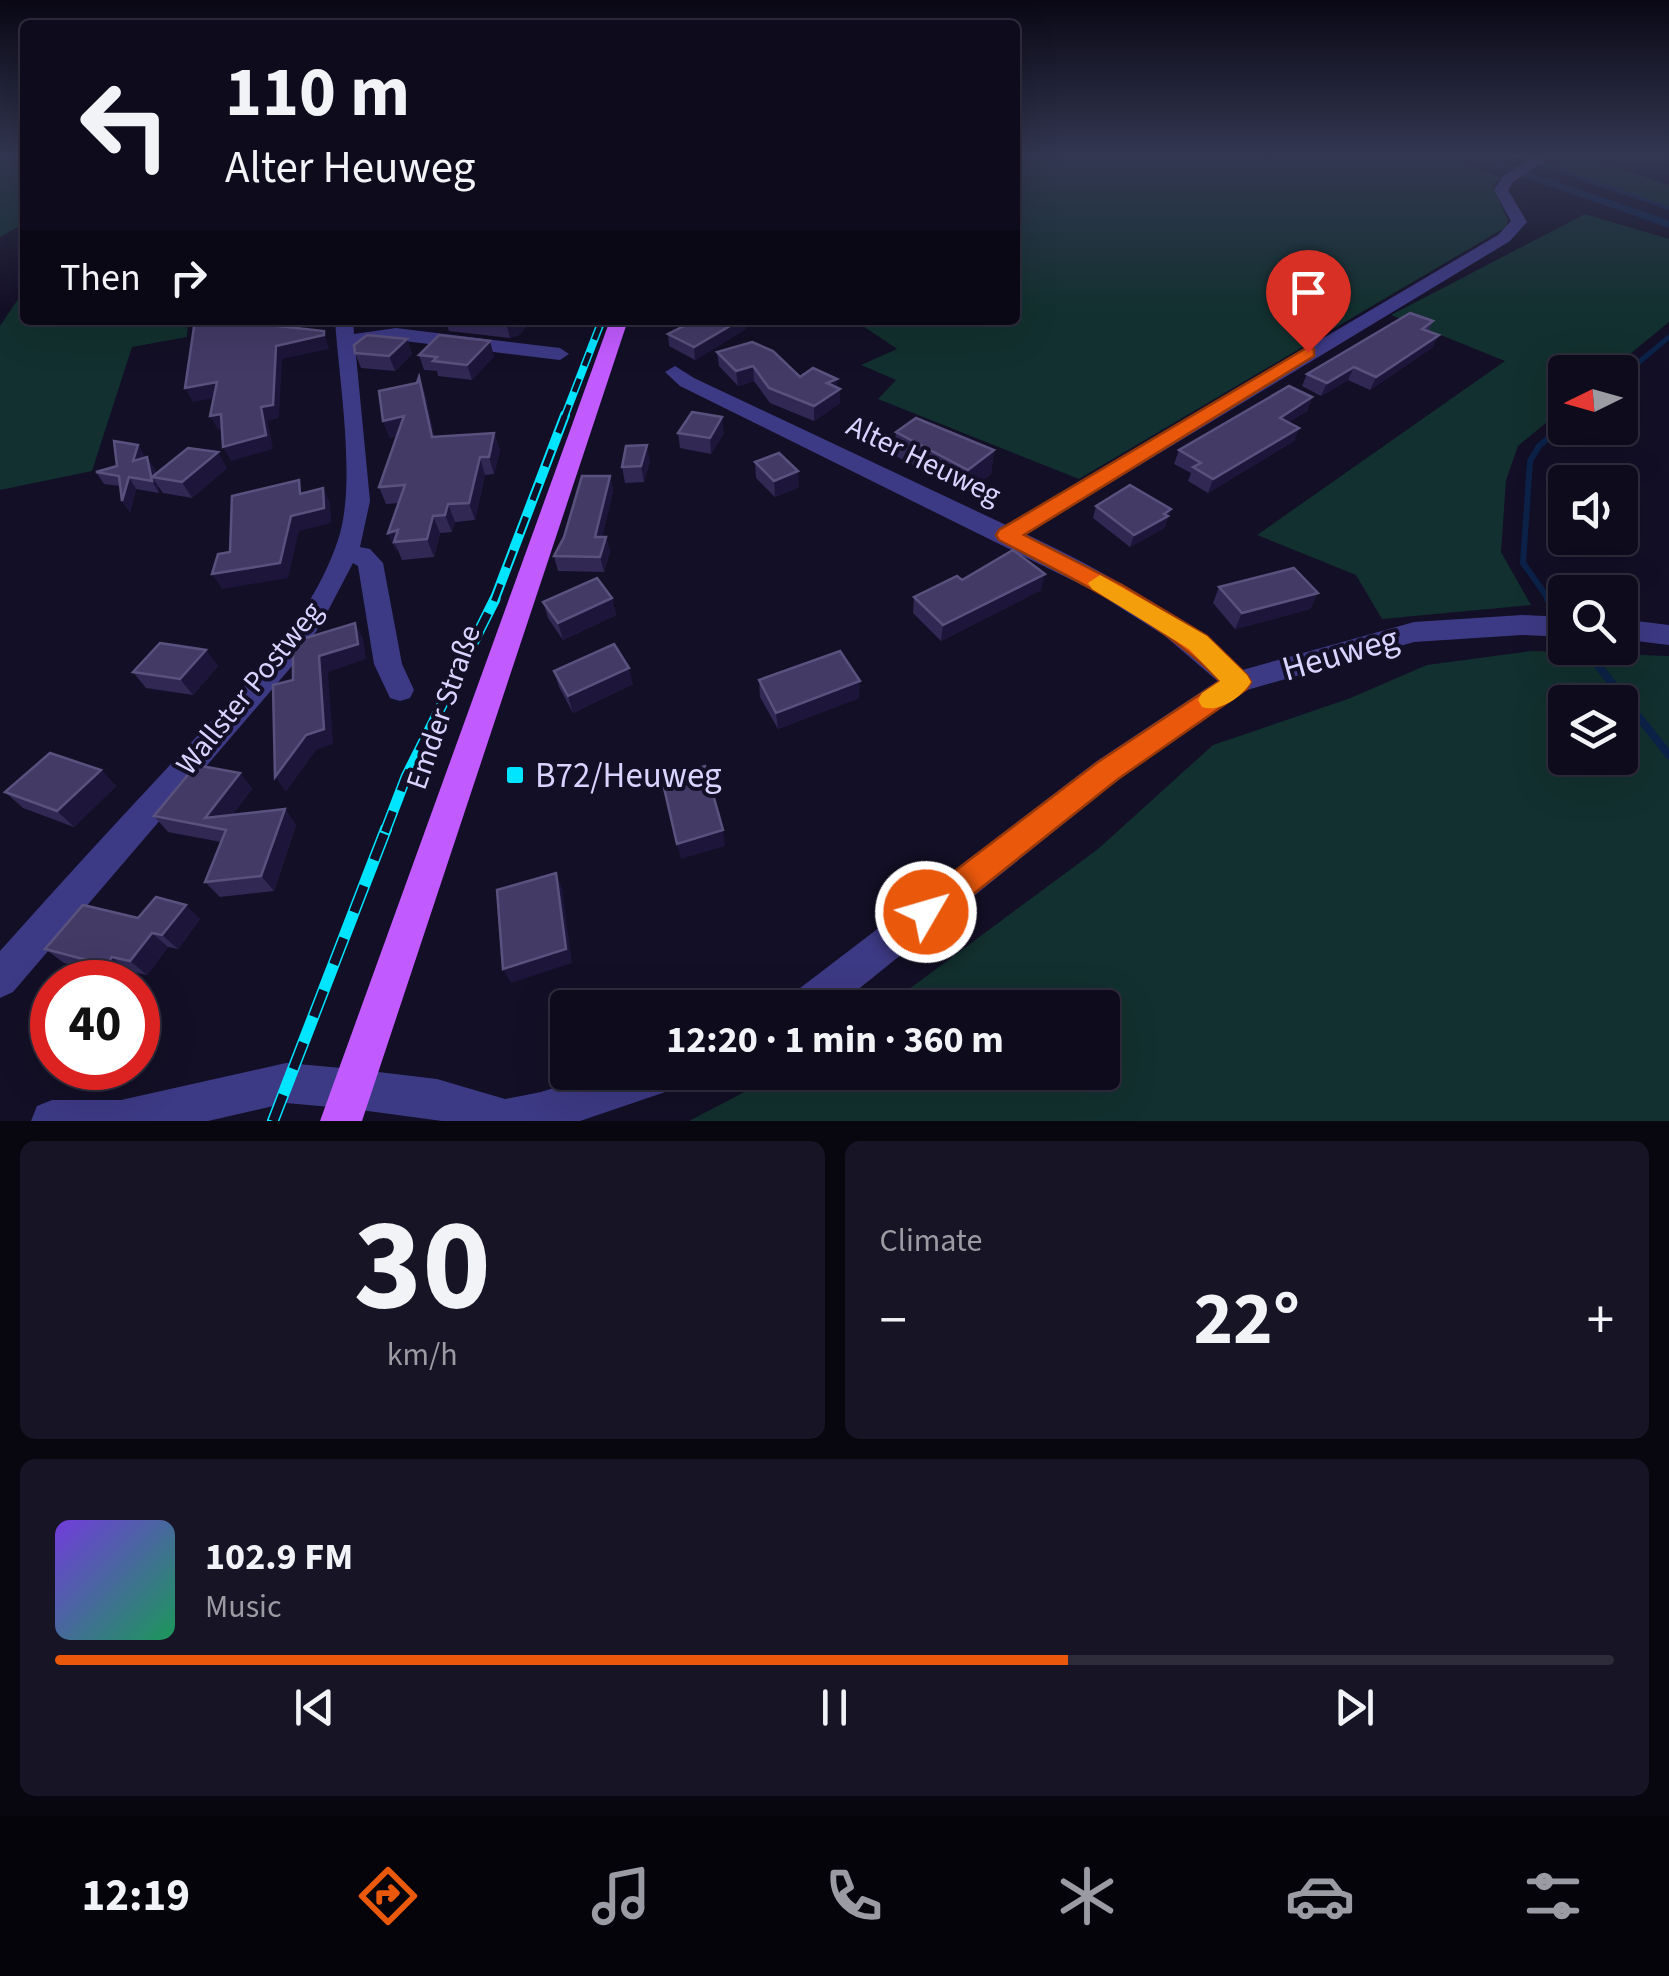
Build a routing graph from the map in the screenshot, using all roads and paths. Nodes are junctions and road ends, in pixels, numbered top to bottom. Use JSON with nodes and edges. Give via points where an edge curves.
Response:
{"nodes":[{"id":1,"x":1510,"y":207,"type":"edge"},
{"id":2,"x":617,"y":325,"type":"edge"},
{"id":3,"x":346,"y":330,"type":"edge"},
{"id":4,"x":560,"y":354,"type":"dead end"},
{"id":5,"x":675,"y":372,"type":"dead end"},
{"id":6,"x":1007,"y":535,"type":"junction"},
{"id":7,"x":345,"y":556,"type":"junction"},
{"id":8,"x":1548,"y":626,"type":"edge"},
{"id":9,"x":1638,"y":631,"type":"edge"},
{"id":10,"x":1669,"y":635,"type":"edge"},
{"id":11,"x":1238,"y":682,"type":"junction"},
{"id":12,"x":400,"y":690,"type":"dead end"},
{"id":13,"x":0,"y":978,"type":"edge"},
{"id":14,"x":827,"y":990,"type":"edge"},
{"id":15,"x":611,"y":1090,"type":"edge"},
{"id":16,"x":347,"y":1105,"type":"edge"},
{"id":17,"x":520,"y":1118,"type":"edge"},
{"id":18,"x":126,"y":1120,"type":"edge"},
{"id":19,"x":52,"y":1121,"type":"edge"}],
"edges":[{"from":1,"to":6,"type":"street","via":[[1519,222],[1504,238]]},
{"from":2,"to":16,"type":"main road","name":"Emder Straße"},
{"from":3,"to":4,"type":"street"},
{"from":3,"to":7,"type":"street","name":"Wallster Postweg","via":[[358,501]]},
{"from":5,"to":6,"type":"street","name":"Alter Heuweg"},
{"from":6,"to":11,"type":"street","name":"Alter Heuweg","via":[[1198,643]]},
{"from":7,"to":12,"type":"street","via":[[361,555],[370,563],[388,664]]},
{"from":7,"to":13,"type":"street","name":"Wallster Postweg","via":[[292,644]]},
{"from":8,"to":11,"type":"street","name":"Heuweg","via":[[1414,632]]},
{"from":9,"to":10,"type":"street"},
{"from":11,"to":14,"type":"street","name":"Heuweg","via":[[1108,770]]},
{"from":15,"to":17,"type":"street"},
{"from":16,"to":17,"type":"street","via":[[437,1099]]},
{"from":16,"to":18,"type":"street","via":[[286,1083]]},
{"from":18,"to":19,"type":"street"}]}
